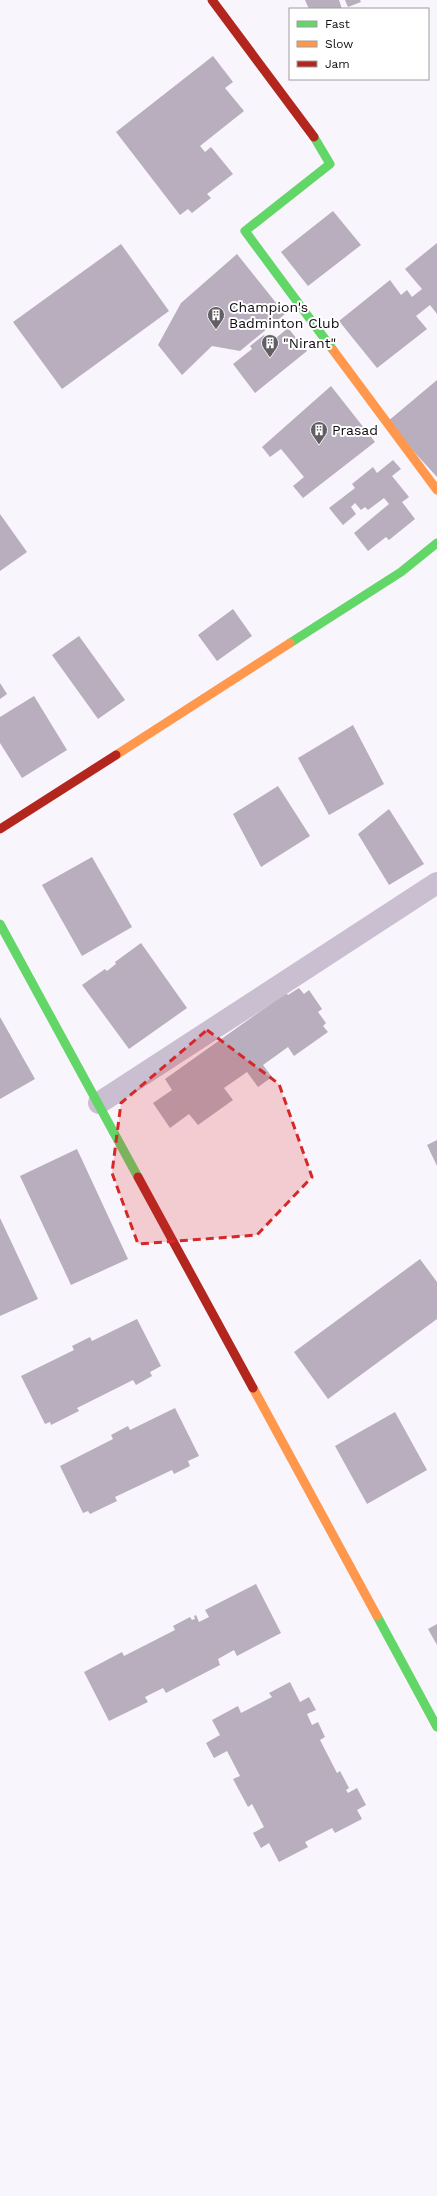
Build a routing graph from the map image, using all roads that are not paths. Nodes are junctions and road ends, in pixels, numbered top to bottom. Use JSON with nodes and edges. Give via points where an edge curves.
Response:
{"nodes":[{"id":1,"x":212,"y":0,"type":"edge"},
{"id":2,"x":437,"y":490,"type":"edge"},
{"id":3,"x":437,"y":543,"type":"edge"},
{"id":4,"x":0,"y":829,"type":"edge"},
{"id":5,"x":437,"y":883,"type":"edge"},
{"id":6,"x":0,"y":924,"type":"edge"},
{"id":7,"x":99,"y":1103,"type":"junction"},
{"id":8,"x":437,"y":1727,"type":"edge"}],
"edges":[{"from":1,"to":2,"type":"street","via":[[320,144],[330,164],[245,231]]},
{"from":3,"to":4,"type":"street","via":[[401,572]]},
{"from":5,"to":7,"type":"street"},
{"from":6,"to":7,"type":"street"},
{"from":7,"to":8,"type":"street"}]}
